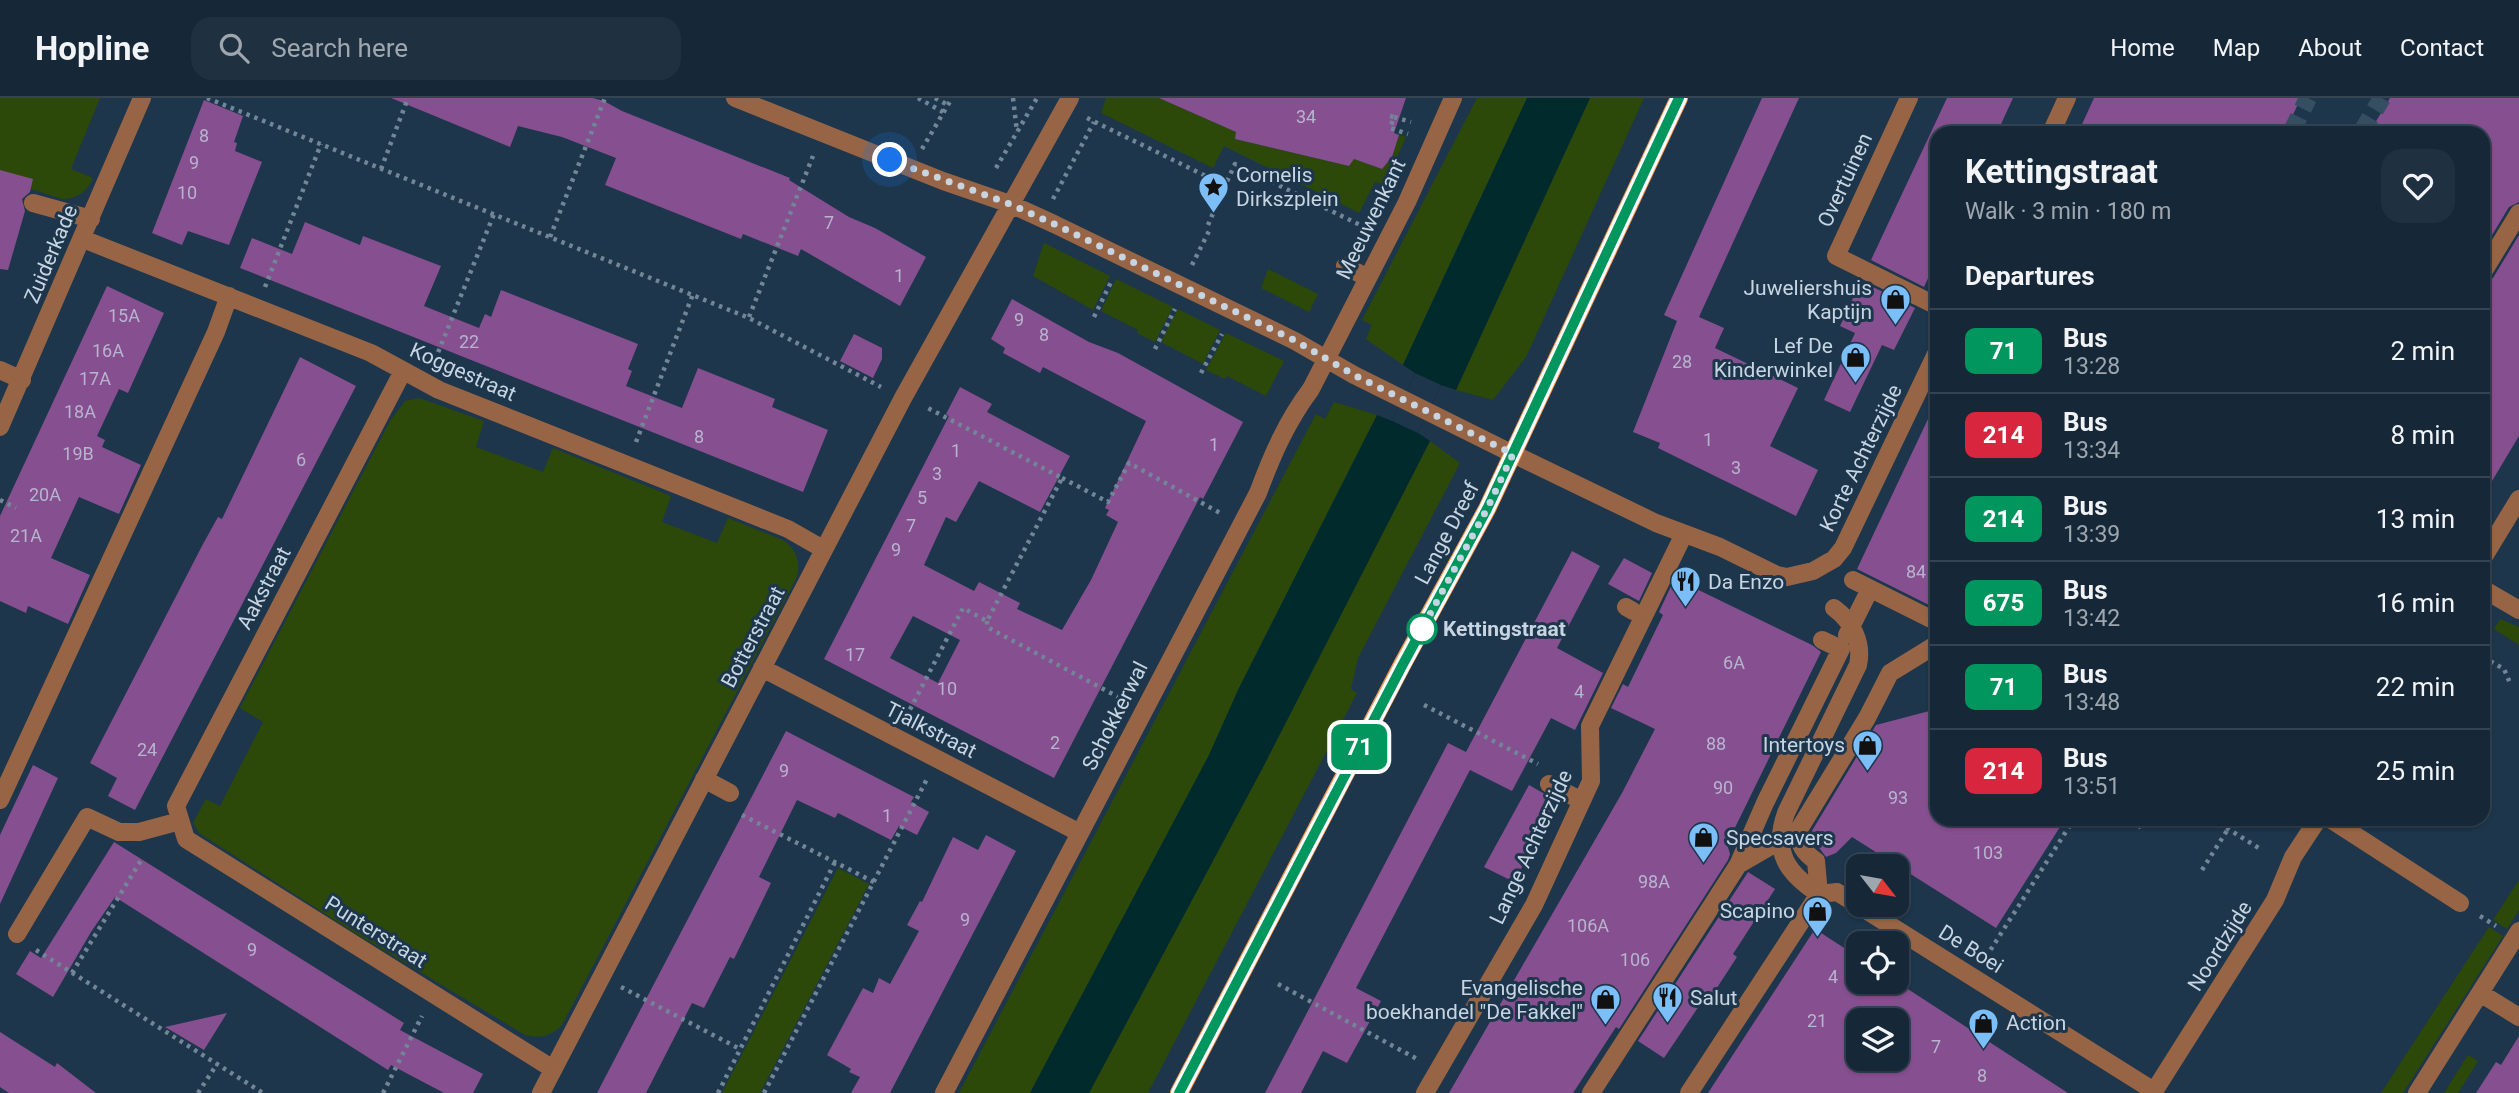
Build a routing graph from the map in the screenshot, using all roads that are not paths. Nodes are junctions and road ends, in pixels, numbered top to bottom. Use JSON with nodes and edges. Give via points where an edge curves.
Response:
{"nodes":[{"id":1,"x":142,"y":98,"type":"edge"},
{"id":2,"x":735,"y":98,"type":"edge"},
{"id":3,"x":1070,"y":98,"type":"edge"},
{"id":4,"x":1453,"y":98,"type":"edge"},
{"id":5,"x":1679,"y":98,"type":"edge"},
{"id":6,"x":1909,"y":98,"type":"edge"},
{"id":7,"x":2067,"y":98,"type":"edge"},
{"id":8,"x":2054,"y":126,"type":"edge"},
{"id":9,"x":33,"y":203,"type":"dead end"},
{"id":10,"x":1010,"y":204,"type":"junction"},
{"id":11,"x":2519,"y":213,"type":"edge"},
{"id":12,"x":91,"y":219,"type":"junction"},
{"id":13,"x":83,"y":239,"type":"junction"},
{"id":14,"x":2490,"y":261,"type":"edge"},
{"id":15,"x":1345,"y":266,"type":"dead end"},
{"id":16,"x":1367,"y":278,"type":"junction"},
{"id":17,"x":229,"y":296,"type":"junction"},
{"id":18,"x":1930,"y":303,"type":"edge"},
{"id":19,"x":1326,"y":360,"type":"junction"},
{"id":20,"x":1930,"y":367,"type":"edge"},
{"id":21,"x":0,"y":370,"type":"edge"},
{"id":22,"x":403,"y":371,"type":"junction"},
{"id":23,"x":22,"y":380,"type":"junction"},
{"id":24,"x":0,"y":427,"type":"edge"},
{"id":25,"x":1513,"y":454,"type":"junction"},
{"id":26,"x":2519,"y":499,"type":"edge"},
{"id":27,"x":1684,"y":534,"type":"junction"},
{"id":28,"x":2490,"y":547,"type":"edge"},
{"id":29,"x":823,"y":550,"type":"junction"},
{"id":30,"x":1853,"y":580,"type":"dead end"},
{"id":31,"x":1870,"y":589,"type":"junction"},
{"id":32,"x":2490,"y":593,"type":"edge"},
{"id":33,"x":2519,"y":610,"type":"edge"},
{"id":34,"x":1842,"y":616,"type":"junction"},
{"id":35,"x":1930,"y":619,"type":"edge"},
{"id":36,"x":1830,"y":644,"type":"junction"},
{"id":37,"x":1930,"y":648,"type":"edge"},
{"id":38,"x":1860,"y":659,"type":"junction"},
{"id":39,"x":762,"y":668,"type":"junction"},
{"id":40,"x":1890,"y":673,"type":"junction"},
{"id":41,"x":704,"y":779,"type":"junction"},
{"id":42,"x":1549,"y":784,"type":"dead end"},
{"id":43,"x":730,"y":793,"type":"dead end"},
{"id":44,"x":0,"y":800,"type":"edge"},
{"id":45,"x":1582,"y":802,"type":"junction"},
{"id":46,"x":181,"y":825,"type":"junction"},
{"id":47,"x":2314,"y":826,"type":"edge"},
{"id":48,"x":2341,"y":826,"type":"edge"},
{"id":49,"x":1798,"y":831,"type":"junction"},
{"id":50,"x":1080,"y":833,"type":"junction"},
{"id":51,"x":1780,"y":840,"type":"junction"},
{"id":52,"x":1738,"y":865,"type":"junction"},
{"id":53,"x":1819,"y":894,"type":"junction"},
{"id":54,"x":2460,"y":903,"type":"dead end"},
{"id":55,"x":2519,"y":932,"type":"edge"},
{"id":56,"x":21,"y":939,"type":"road end"},
{"id":57,"x":2480,"y":993,"type":"junction"},
{"id":58,"x":2519,"y":1017,"type":"edge"},
{"id":59,"x":553,"y":1069,"type":"junction"},
{"id":60,"x":2154,"y":1092,"type":"edge"},
{"id":61,"x":541,"y":1093,"type":"edge"},
{"id":62,"x":944,"y":1093,"type":"edge"},
{"id":63,"x":1179,"y":1093,"type":"edge"},
{"id":64,"x":1425,"y":1093,"type":"edge"},
{"id":65,"x":1591,"y":1093,"type":"edge"},
{"id":66,"x":1689,"y":1093,"type":"edge"},
{"id":67,"x":2417,"y":1093,"type":"edge"}],
"edges":[{"from":1,"to":12,"type":"street","name":"Zuiderkade"},
{"from":2,"to":10,"type":"street"},
{"from":3,"to":10,"type":"street","name":"Botterstraat","via":[[1051,149]]},
{"from":4,"to":16,"type":"street","name":"Meeuwenkant"},
{"from":5,"to":25,"type":"main road","name":"Lange Dreef"},
{"from":6,"to":18,"type":"street","name":"Overtuinen","via":[[1836,256]]},
{"from":7,"to":8,"type":"street"},
{"from":9,"to":12,"type":"street"},
{"from":10,"to":19,"type":"street","via":[[1296,341]]},
{"from":10,"to":29,"type":"street","name":"Botterstraat"},
{"from":11,"to":14,"type":"street"},
{"from":12,"to":13,"type":"street","name":"Zuiderkade"},
{"from":13,"to":17,"type":"street","name":"Koggestraat"},
{"from":13,"to":23,"type":"street","name":"Zuiderkade"},
{"from":15,"to":16,"type":"street"},
{"from":16,"to":19,"type":"street","name":"Meeuwenkant"},
{"from":17,"to":22,"type":"street","name":"Koggestraat","via":[[371,353]]},
{"from":17,"to":44,"type":"street"},
{"from":19,"to":25,"type":"street"},
{"from":19,"to":50,"type":"street","name":"Schokkerwal","via":[[1281,434],[1258,493]]},
{"from":20,"to":27,"type":"street","name":"Korte Achterzijde","via":[[1849,539],[1834,559],[1813,571],[1787,577]]},
{"from":21,"to":23,"type":"street"},
{"from":22,"to":29,"type":"street","name":"Koggestraat","via":[[439,390],[788,529]]},
{"from":22,"to":46,"type":"street","name":"Aakstraat","via":[[176,806]]},
{"from":23,"to":24,"type":"street","name":"Zuiderkade"},
{"from":25,"to":27,"type":"street"},
{"from":25,"to":63,"type":"main road","name":"Lange Dreef"},
{"from":26,"to":28,"type":"street"},
{"from":27,"to":45,"type":"street","name":"Lange Achterzijde","via":[[1590,726],[1591,781]]},
{"from":29,"to":39,"type":"street","name":"Botterstraat"},
{"from":30,"to":31,"type":"street"},
{"from":31,"to":34,"type":"street"},
{"from":31,"to":35,"type":"street"},
{"from":32,"to":33,"type":"street"},
{"from":34,"to":36,"type":"street"},
{"from":34,"to":38,"type":"street","via":[[1858,640]]},
{"from":36,"to":38,"type":"street"},
{"from":36,"to":52,"type":"street"},
{"from":37,"to":40,"type":"street"},
{"from":38,"to":40,"type":"street"},
{"from":38,"to":51,"type":"street","via":[[1786,813]]},
{"from":39,"to":41,"type":"street","name":"Botterstraat"},
{"from":39,"to":50,"type":"street","name":"Tjalkstraat"},
{"from":40,"to":49,"type":"street"},
{"from":41,"to":43,"type":"street"},
{"from":41,"to":59,"type":"street","name":"Botterstraat"},
{"from":42,"to":45,"type":"street"},
{"from":45,"to":64,"type":"street","name":"Lange Achterzijde","via":[[1534,905]]},
{"from":46,"to":56,"type":"street","via":[[119,832],[88,817]]},
{"from":46,"to":59,"type":"street","name":"Punterstraat","via":[[186,839]]},
{"from":47,"to":60,"type":"street","name":"Noordzijde","via":[[2275,900]]},
{"from":48,"to":54,"type":"street"},
{"from":49,"to":51,"type":"street"},
{"from":49,"to":53,"type":"street","via":[[1804,852],[1816,861]]},
{"from":50,"to":62,"type":"street","name":"Schokkerwal"},
{"from":51,"to":52,"type":"street"},
{"from":51,"to":53,"type":"street","via":[[1789,869]]},
{"from":52,"to":65,"type":"street"},
{"from":53,"to":60,"type":"street","name":"De Boei","via":[[1837,892]]},
{"from":53,"to":66,"type":"street"},
{"from":55,"to":57,"type":"street"},
{"from":57,"to":58,"type":"street"},
{"from":57,"to":67,"type":"street"},
{"from":59,"to":61,"type":"street","name":"Botterstraat"}]}
